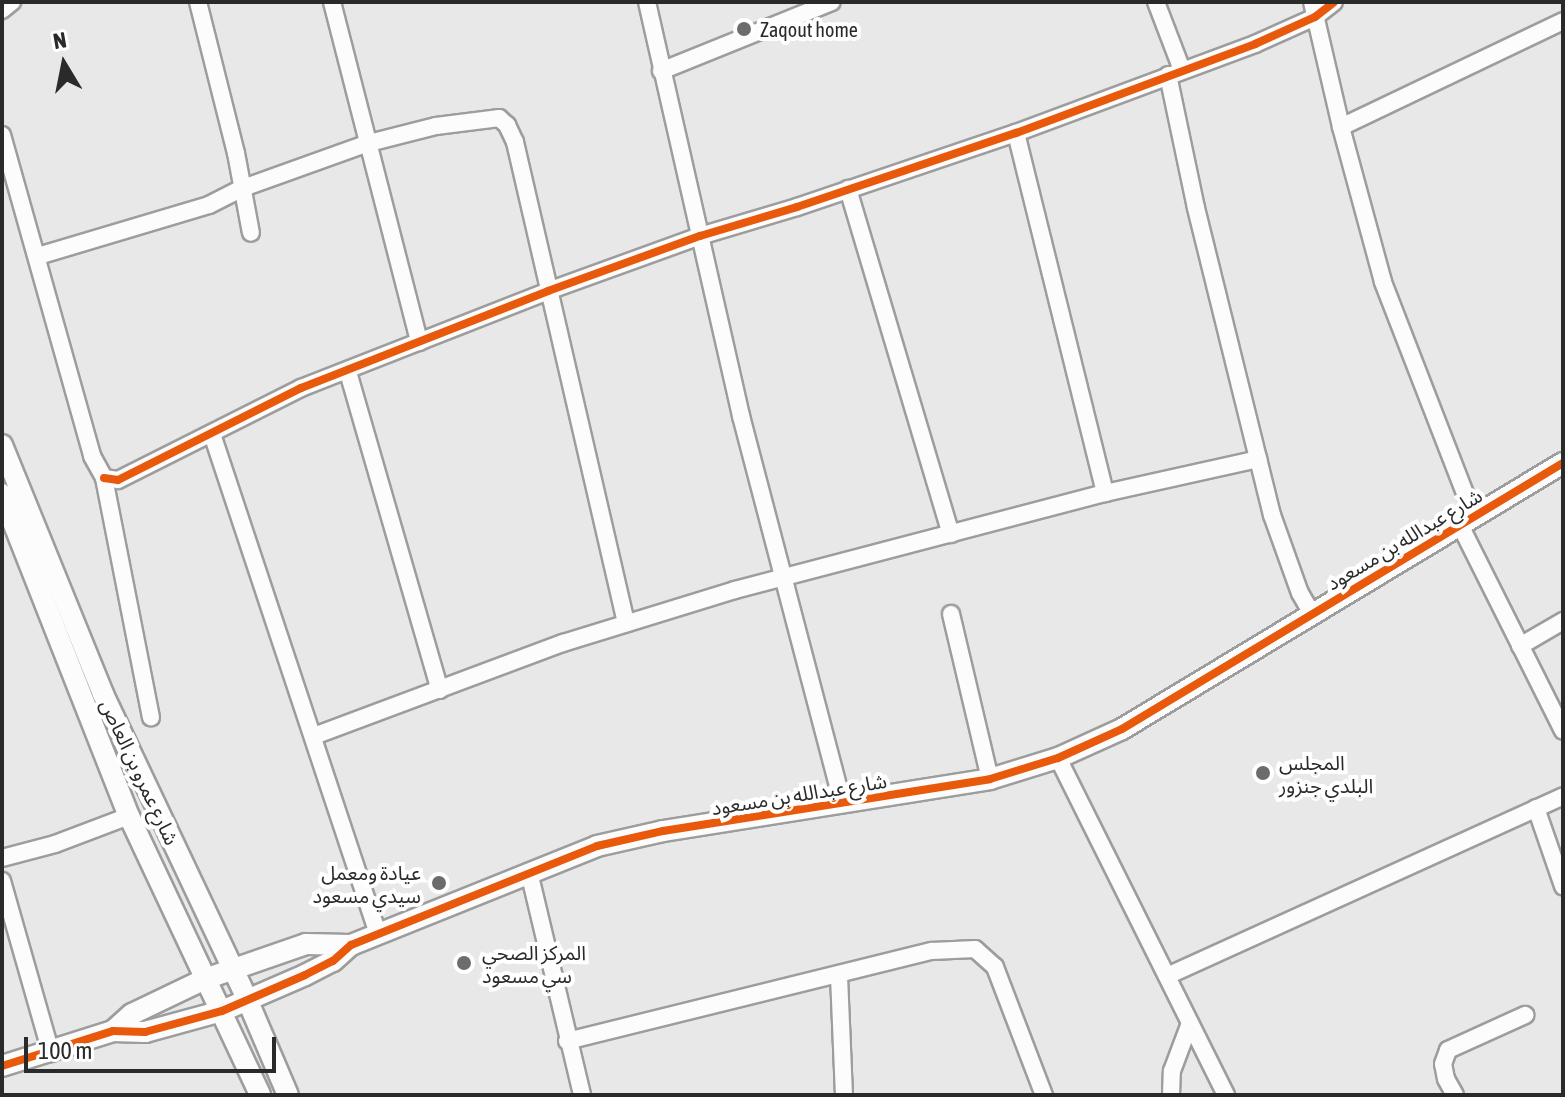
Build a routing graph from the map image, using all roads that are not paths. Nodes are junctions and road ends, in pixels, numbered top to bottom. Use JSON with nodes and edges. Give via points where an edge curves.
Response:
{"nodes":[{"id":1,"x":12,"y":2,"type":"edge"},
{"id":2,"x":198,"y":2,"type":"edge"},
{"id":3,"x":332,"y":2,"type":"edge"},
{"id":4,"x":647,"y":2,"type":"edge"},
{"id":5,"x":832,"y":2,"type":"edge"},
{"id":6,"x":1156,"y":2,"type":"edge"},
{"id":7,"x":1334,"y":2,"type":"edge"},
{"id":8,"x":1313,"y":9,"type":"edge"},
{"id":9,"x":2,"y":10,"type":"edge"},
{"id":10,"x":1563,"y":21,"type":"edge"},
{"id":11,"x":661,"y":71,"type":"junction"},
{"id":12,"x":1175,"y":73,"type":"junction"},
{"id":13,"x":1341,"y":127,"type":"junction"},
{"id":14,"x":1016,"y":133,"type":"junction"},
{"id":15,"x":2,"y":135,"type":"edge"},
{"id":16,"x":369,"y":143,"type":"junction"},
{"id":17,"x":243,"y":188,"type":"junction"},
{"id":18,"x":848,"y":189,"type":"junction"},
{"id":19,"x":251,"y":233,"type":"dead end"},
{"id":20,"x":700,"y":236,"type":"junction"},
{"id":21,"x":38,"y":256,"type":"junction"},
{"id":22,"x":548,"y":291,"type":"junction"},
{"id":23,"x":419,"y":342,"type":"junction"},
{"id":24,"x":348,"y":372,"type":"junction"},
{"id":25,"x":212,"y":434,"type":"junction"},
{"id":26,"x":2,"y":445,"type":"edge"},
{"id":27,"x":1258,"y":459,"type":"junction"},
{"id":28,"x":1563,"y":463,"type":"edge"},
{"id":29,"x":104,"y":478,"type":"junction"},
{"id":30,"x":1105,"y":493,"type":"junction"},
{"id":31,"x":2,"y":494,"type":"edge"},
{"id":32,"x":1467,"y":521,"type":"junction"},
{"id":33,"x":951,"y":534,"type":"junction"},
{"id":34,"x":785,"y":576,"type":"junction"},
{"id":35,"x":951,"y":614,"type":"dead end"},
{"id":36,"x":1312,"y":614,"type":"junction"},
{"id":37,"x":1563,"y":621,"type":"edge"},
{"id":38,"x":626,"y":623,"type":"junction"},
{"id":39,"x":1520,"y":646,"type":"junction"},
{"id":40,"x":440,"y":690,"type":"junction"},
{"id":41,"x":151,"y":717,"type":"dead end"},
{"id":42,"x":1563,"y":731,"type":"edge"},
{"id":43,"x":314,"y":736,"type":"junction"},
{"id":44,"x":1058,"y":758,"type":"junction"},
{"id":45,"x":990,"y":779,"type":"junction"},
{"id":46,"x":1563,"y":796,"type":"edge"},
{"id":47,"x":843,"y":804,"type":"junction"},
{"id":48,"x":1536,"y":808,"type":"junction"},
{"id":49,"x":129,"y":816,"type":"junction"},
{"id":50,"x":2,"y":858,"type":"edge"},
{"id":51,"x":529,"y":872,"type":"junction"},
{"id":52,"x":2,"y":881,"type":"edge"},
{"id":53,"x":1563,"y":886,"type":"edge"},
{"id":54,"x":378,"y":934,"type":"junction"},
{"id":55,"x":351,"y":945,"type":"junction"},
{"id":56,"x":233,"y":969,"type":"junction"},
{"id":57,"x":839,"y":976,"type":"junction"},
{"id":58,"x":1167,"y":976,"type":"junction"},
{"id":59,"x":205,"y":979,"type":"junction"},
{"id":60,"x":247,"y":999,"type":"junction"},
{"id":61,"x":222,"y":1011,"type":"junction"},
{"id":62,"x":1525,"y":1015,"type":"dead end"},
{"id":63,"x":1190,"y":1023,"type":"junction"},
{"id":64,"x":113,"y":1031,"type":"junction"},
{"id":65,"x":567,"y":1041,"type":"junction"},
{"id":66,"x":51,"y":1053,"type":"junction"},
{"id":67,"x":2,"y":1066,"type":"edge"},
{"id":68,"x":260,"y":1095,"type":"edge"},
{"id":69,"x":288,"y":1095,"type":"edge"},
{"id":70,"x":582,"y":1095,"type":"edge"},
{"id":71,"x":844,"y":1095,"type":"edge"},
{"id":72,"x":1044,"y":1095,"type":"edge"},
{"id":73,"x":1171,"y":1095,"type":"edge"},
{"id":74,"x":1226,"y":1095,"type":"edge"},
{"id":75,"x":1455,"y":1095,"type":"edge"}],
"edges":[{"from":1,"to":9,"type":"street"},
{"from":2,"to":17,"type":"street"},
{"from":3,"to":16,"type":"street"},
{"from":4,"to":11,"type":"street"},
{"from":5,"to":11,"type":"street"},
{"from":6,"to":12,"type":"street"},
{"from":7,"to":8,"type":"street"},
{"from":8,"to":12,"type":"street"},
{"from":8,"to":13,"type":"street"},
{"from":10,"to":13,"type":"street"},
{"from":11,"to":20,"type":"street"},
{"from":12,"to":14,"type":"street"},
{"from":12,"to":27,"type":"street","via":[[1196,208]]},
{"from":13,"to":32,"type":"street","via":[[1383,282]]},
{"from":14,"to":18,"type":"street"},
{"from":14,"to":30,"type":"street"},
{"from":15,"to":21,"type":"street"},
{"from":16,"to":17,"type":"street"},
{"from":16,"to":22,"type":"street","via":[[436,126],[499,118],[515,142]]},
{"from":16,"to":23,"type":"street"},
{"from":17,"to":19,"type":"street"},
{"from":17,"to":21,"type":"street","via":[[209,205]]},
{"from":18,"to":20,"type":"street"},
{"from":18,"to":33,"type":"street"},
{"from":20,"to":22,"type":"street"},
{"from":20,"to":34,"type":"street"},
{"from":21,"to":29,"type":"street","via":[[92,456]]},
{"from":22,"to":23,"type":"street"},
{"from":22,"to":38,"type":"street"},
{"from":23,"to":24,"type":"street"},
{"from":24,"to":25,"type":"street","via":[[301,388]]},
{"from":24,"to":40,"type":"street"},
{"from":25,"to":29,"type":"street","via":[[118,480]]},
{"from":25,"to":43,"type":"street"},
{"from":26,"to":56,"type":"street","name":"شارع عمرو بن العاص","via":[[103,694]]},
{"from":27,"to":30,"type":"street"},
{"from":27,"to":36,"type":"street","via":[[1284,555]]},
{"from":28,"to":32,"type":"street","name":"شارع عبدالله بن مسعود"},
{"from":29,"to":41,"type":"street"},
{"from":30,"to":33,"type":"street"},
{"from":31,"to":49,"type":"street"},
{"from":32,"to":36,"type":"street","name":"شارع عبدالله بن مسعود"},
{"from":32,"to":39,"type":"street"},
{"from":33,"to":34,"type":"street"},
{"from":34,"to":38,"type":"street"},
{"from":34,"to":47,"type":"street"},
{"from":35,"to":45,"type":"street"},
{"from":36,"to":44,"type":"street","name":"شارع عبدالله بن مسعود","via":[[1122,729]]},
{"from":37,"to":39,"type":"street"},
{"from":38,"to":40,"type":"street"},
{"from":39,"to":42,"type":"street"},
{"from":40,"to":43,"type":"street"},
{"from":43,"to":54,"type":"street"},
{"from":44,"to":45,"type":"street","name":"شارع عبدالله بن مسعود"},
{"from":44,"to":58,"type":"street"},
{"from":45,"to":47,"type":"street","name":"شارع عبدالله بن مسعود"},
{"from":46,"to":48,"type":"street"},
{"from":47,"to":51,"type":"street","name":"شارع عبدالله بن مسعود","via":[[663,831],[597,846]]},
{"from":48,"to":53,"type":"street"},
{"from":48,"to":58,"type":"street"},
{"from":49,"to":50,"type":"street"},
{"from":49,"to":59,"type":"street"},
{"from":51,"to":54,"type":"street","name":"شارع عبدالله بن مسعود"},
{"from":51,"to":65,"type":"street"},
{"from":52,"to":66,"type":"street"},
{"from":54,"to":55,"type":"street","name":"شارع عبدالله بن مسعود"},
{"from":55,"to":56,"type":"street","via":[[306,944]]},
{"from":55,"to":60,"type":"street","name":"شارع عبدالله بن مسعود","via":[[319,968]]},
{"from":56,"to":59,"type":"street"},
{"from":56,"to":60,"type":"street","name":"شارع عمرو بن العاص"},
{"from":57,"to":65,"type":"street"},
{"from":57,"to":71,"type":"street"},
{"from":57,"to":72,"type":"street","via":[[932,951],[975,949],[995,967]]},
{"from":58,"to":63,"type":"street"},
{"from":59,"to":61,"type":"street"},
{"from":59,"to":64,"type":"street","via":[[132,1014]]},
{"from":60,"to":61,"type":"street","name":"شارع عبدالله بن مسعود"},
{"from":60,"to":69,"type":"street","name":"شارع عمرو بن العاص"},
{"from":61,"to":64,"type":"street","name":"شارع عبدالله بن مسعود","via":[[145,1032]]},
{"from":61,"to":68,"type":"street"},
{"from":62,"to":75,"type":"street","via":[[1448,1050],[1443,1064]]},
{"from":63,"to":73,"type":"street","via":[[1172,1071]]},
{"from":63,"to":74,"type":"street"},
{"from":64,"to":66,"type":"street","name":"شارع عبدالله بن مسعود"},
{"from":65,"to":70,"type":"street"},
{"from":66,"to":67,"type":"street","name":"شارع عبدالله بن مسعود"}]}
